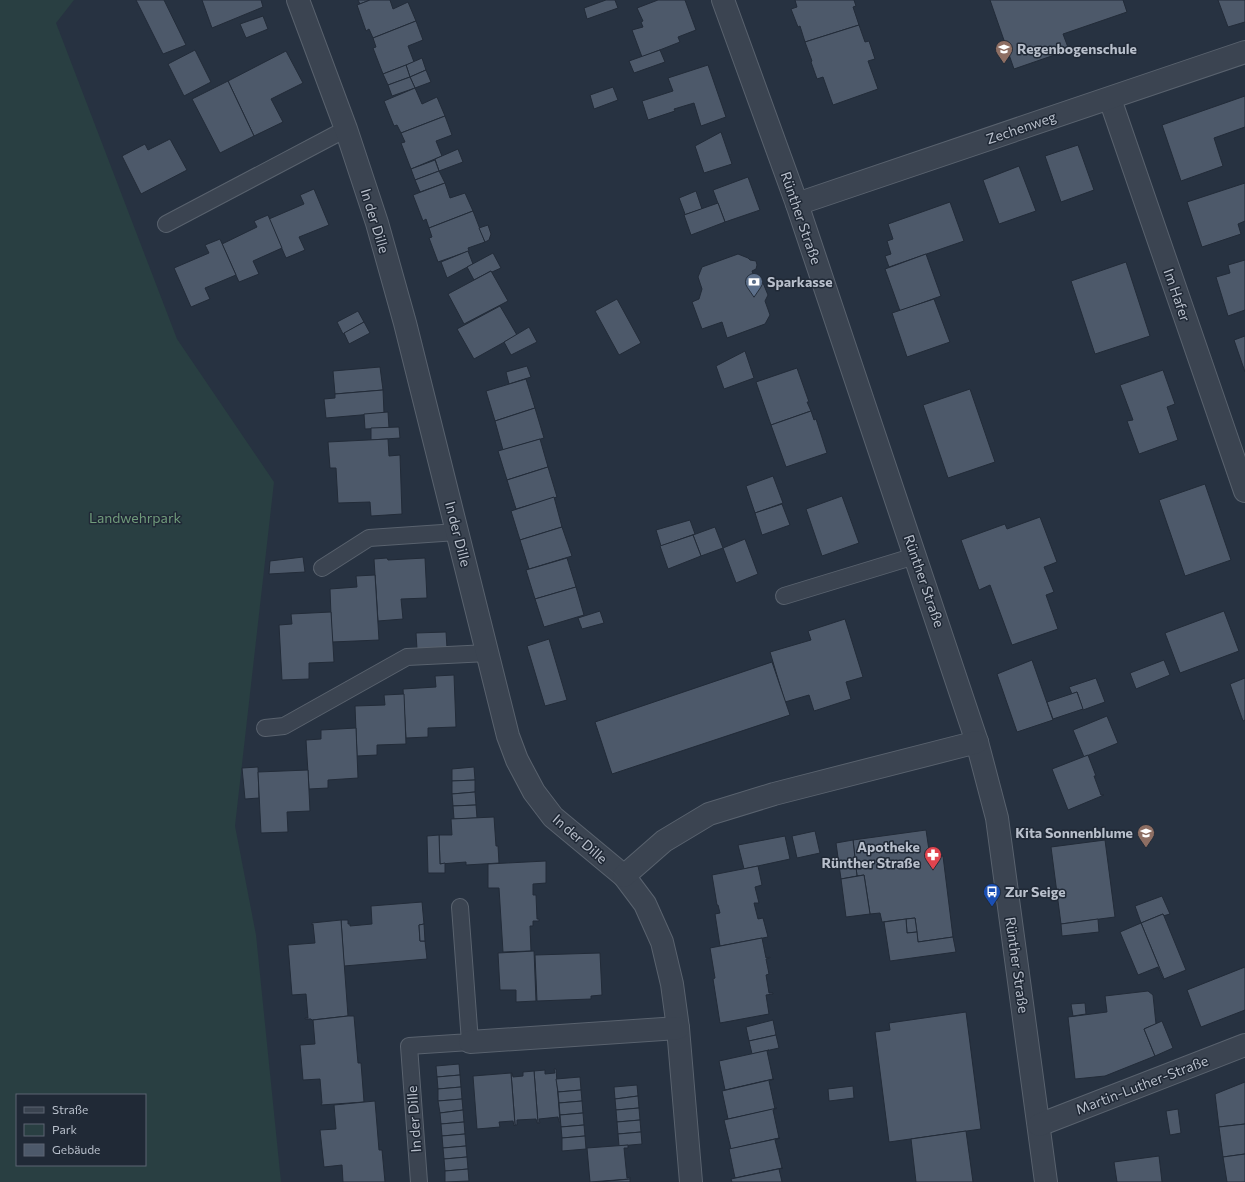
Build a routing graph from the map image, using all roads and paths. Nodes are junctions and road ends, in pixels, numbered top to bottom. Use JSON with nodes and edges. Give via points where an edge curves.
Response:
{"nodes":[{"id":1,"x":298,"y":0,"type":"edge"},
{"id":2,"x":723,"y":0,"type":"edge"},
{"id":3,"x":1245,"y":52,"type":"edge"},
{"id":4,"x":1110,"y":98,"type":"junction"},
{"id":5,"x":346,"y":129,"type":"junction"},
{"id":6,"x":796,"y":204,"type":"junction"},
{"id":7,"x":166,"y":224,"type":"dead end"},
{"id":8,"x":1245,"y":491,"type":"edge"},
{"id":9,"x":457,"y":532,"type":"junction"},
{"id":10,"x":915,"y":556,"type":"junction"},
{"id":11,"x":322,"y":568,"type":"dead end"},
{"id":12,"x":784,"y":596,"type":"dead end"},
{"id":13,"x":488,"y":653,"type":"junction"},
{"id":14,"x":265,"y":728,"type":"dead end"},
{"id":15,"x":977,"y":742,"type":"junction"},
{"id":16,"x":624,"y":876,"type":"junction"},
{"id":17,"x":460,"y":907,"type":"dead end"},
{"id":18,"x":678,"y":1028,"type":"junction"},
{"id":19,"x":470,"y":1042,"type":"junction"},
{"id":20,"x":1245,"y":1045,"type":"edge"},
{"id":21,"x":1039,"y":1125,"type":"junction"},
{"id":22,"x":419,"y":1182,"type":"edge"},
{"id":23,"x":691,"y":1182,"type":"edge"},
{"id":24,"x":1046,"y":1182,"type":"edge"}],
"edges":[{"from":1,"to":5,"type":"street","name":"In der Dille"},
{"from":2,"to":6,"type":"street","name":"Rünther Straße"},
{"from":3,"to":4,"type":"street","name":"Zechenweg"},
{"from":4,"to":6,"type":"street","name":"Zechenweg"},
{"from":4,"to":8,"type":"street","name":"Im Hafer"},
{"from":5,"to":7,"type":"lane"},
{"from":5,"to":9,"type":"street","name":"In der Dille","via":[[377,223]]},
{"from":6,"to":10,"type":"street","name":"Rünther Straße"},
{"from":9,"to":11,"type":"lane","via":[[369,538]]},
{"from":9,"to":13,"type":"street","name":"In der Dille"},
{"from":10,"to":12,"type":"lane"},
{"from":10,"to":15,"type":"street","name":"Rünther Straße"},
{"from":13,"to":14,"type":"lane","via":[[407,657],[284,726]]},
{"from":13,"to":16,"type":"street","name":"In der Dille","via":[[508,736],[534,792],[553,817]]},
{"from":15,"to":16,"type":"street","via":[[774,794],[709,814],[664,841]]},
{"from":15,"to":21,"type":"street","name":"Rünther Straße","via":[[997,818]]},
{"from":16,"to":18,"type":"street","name":"In der Dille","via":[[645,904],[662,942],[672,984]]},
{"from":17,"to":19,"type":"lane"},
{"from":18,"to":19,"type":"street","name":"In der Dille"},
{"from":18,"to":23,"type":"street","name":"In der Dille"},
{"from":19,"to":22,"type":"lane","name":"In der Dille","via":[[409,1046]]},
{"from":20,"to":21,"type":"street","name":"Martin-Luther-Straße"},
{"from":21,"to":24,"type":"street","name":"Rünther Straße"}]}
